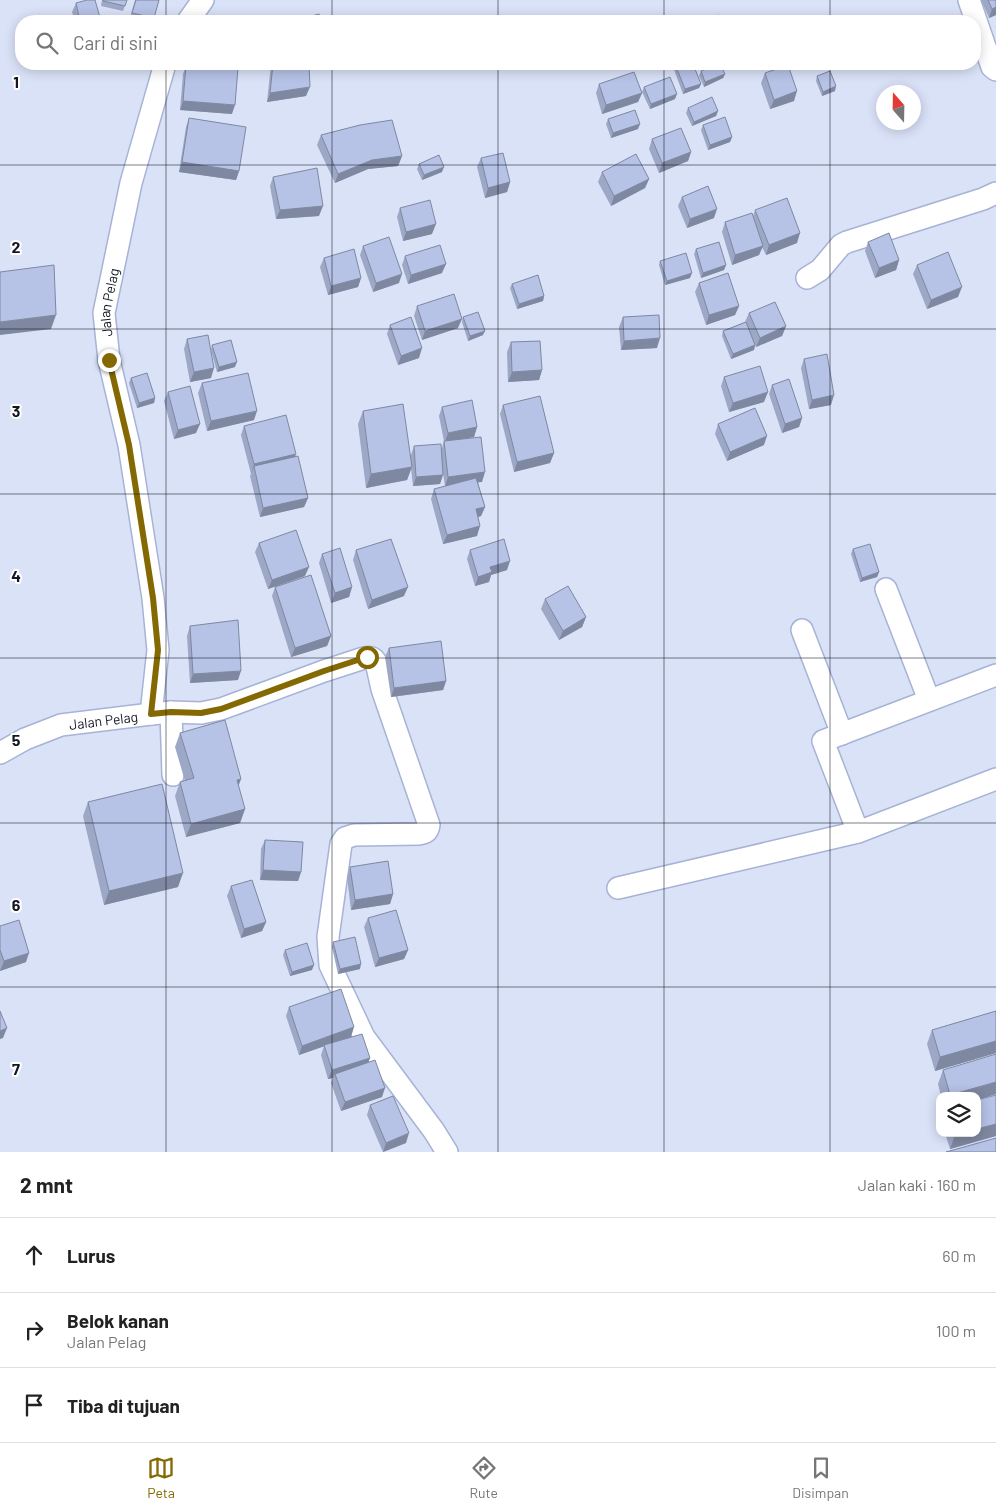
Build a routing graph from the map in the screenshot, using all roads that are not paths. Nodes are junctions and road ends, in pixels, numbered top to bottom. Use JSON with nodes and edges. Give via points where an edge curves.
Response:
{"nodes":[{"id":1,"x":202,"y":0,"type":"edge"},
{"id":2,"x":969,"y":0,"type":"edge"},
{"id":3,"x":192,"y":15,"type":"edge"},
{"id":4,"x":974,"y":15,"type":"edge"},
{"id":5,"x":981,"y":35,"type":"edge"},
{"id":6,"x":163,"y":70,"type":"edge"},
{"id":7,"x":996,"y":70,"type":"edge"},
{"id":8,"x":996,"y":194,"type":"edge"},
{"id":9,"x":807,"y":278,"type":"dead end"},
{"id":10,"x":886,"y":589,"type":"dead end"},
{"id":11,"x":802,"y":630,"type":"dead end"},
{"id":12,"x":996,"y":675,"type":"edge"},
{"id":13,"x":929,"y":700,"type":"junction"},
{"id":14,"x":161,"y":713,"type":"junction"},
{"id":15,"x":842,"y":734,"type":"junction"},
{"id":16,"x":0,"y":753,"type":"edge"},
{"id":17,"x":173,"y":775,"type":"dead end"},
{"id":18,"x":996,"y":780,"type":"edge"},
{"id":19,"x":858,"y":832,"type":"junction"},
{"id":20,"x":618,"y":888,"type":"dead end"},
{"id":21,"x":447,"y":1152,"type":"edge"}],
"edges":[{"from":1,"to":3,"type":"street"},
{"from":2,"to":4,"type":"street"},
{"from":5,"to":7,"type":"street"},
{"from":6,"to":14,"type":"street","name":"Jalan Pelag","via":[[131,183],[104,313],[109,360],[129,445],[153,598]]},
{"from":8,"to":9,"type":"street","via":[[847,242],[820,270]]},
{"from":10,"to":13,"type":"street"},
{"from":11,"to":15,"type":"street"},
{"from":12,"to":13,"type":"street"},
{"from":13,"to":15,"type":"street"},
{"from":14,"to":16,"type":"street","name":"Jalan Pelag","via":[[61,725]]},
{"from":14,"to":17,"type":"street"},
{"from":14,"to":21,"type":"street","via":[[201,713],[221,709],[324,671],[364,658],[373,659],[429,825],[428,830],[419,834],[354,835],[345,838],[341,844],[328,937],[330,965],[364,1037]]},
{"from":15,"to":19,"type":"street","via":[[823,741]]},
{"from":18,"to":19,"type":"street"},
{"from":19,"to":20,"type":"street"}]}
